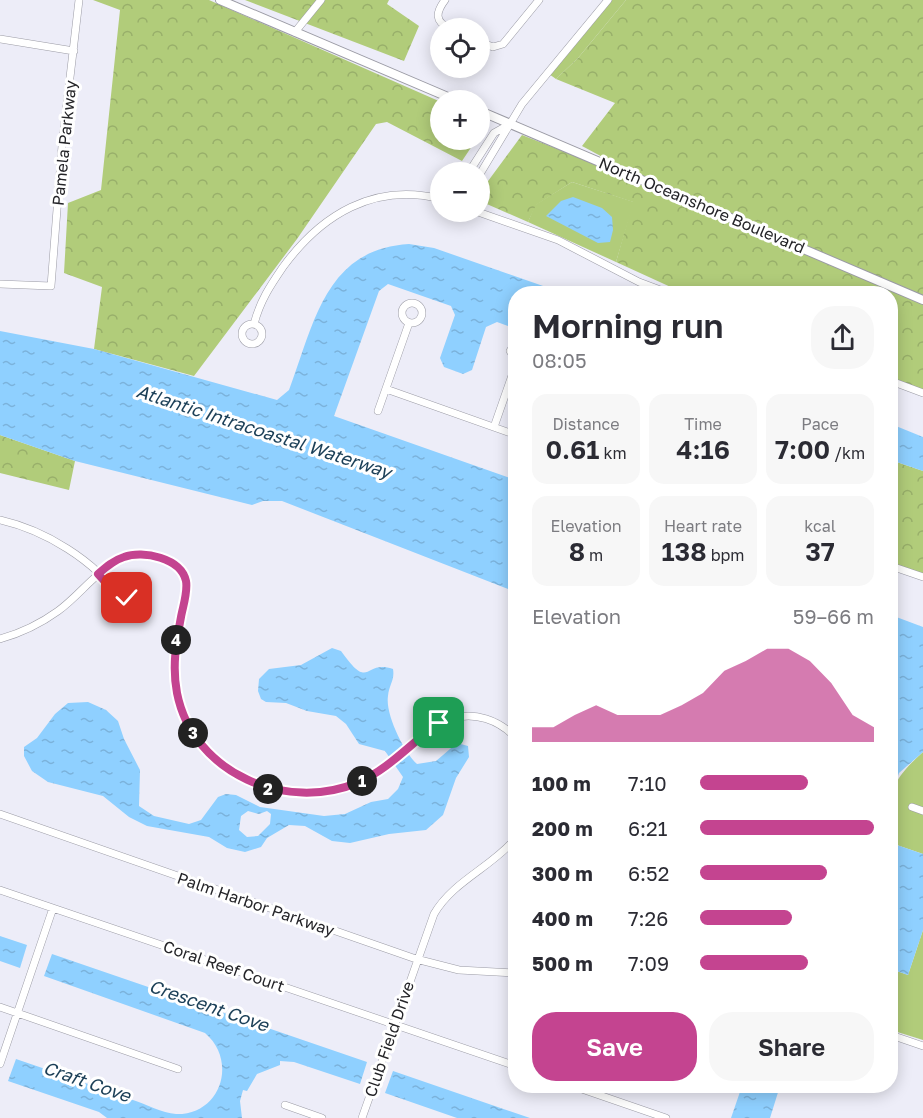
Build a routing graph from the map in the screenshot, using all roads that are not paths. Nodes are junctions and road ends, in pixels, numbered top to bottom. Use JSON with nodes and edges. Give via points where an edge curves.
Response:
{"nodes":[{"id":1,"x":79,"y":0,"type":"edge"},
{"id":2,"x":220,"y":0,"type":"edge"},
{"id":3,"x":321,"y":0,"type":"edge"},
{"id":4,"x":445,"y":0,"type":"edge"},
{"id":5,"x":539,"y":0,"type":"edge"},
{"id":6,"x":608,"y":0,"type":"edge"},
{"id":7,"x":437,"y":18,"type":"edge"},
{"id":8,"x":295,"y":32,"type":"junction"},
{"id":9,"x":0,"y":39,"type":"edge"},
{"id":10,"x":490,"y":44,"type":"edge"},
{"id":11,"x":74,"y":51,"type":"junction"},
{"id":12,"x":431,"y":90,"type":"edge"},
{"id":13,"x":490,"y":115,"type":"edge"},
{"id":14,"x":510,"y":124,"type":"junction"},
{"id":15,"x":475,"y":162,"type":"edge"},
{"id":16,"x":487,"y":162,"type":"edge"},
{"id":17,"x":430,"y":197,"type":"edge"},
{"id":18,"x":490,"y":216,"type":"edge"},
{"id":19,"x":0,"y":284,"type":"edge"},
{"id":20,"x":649,"y":286,"type":"edge"},
{"id":21,"x":890,"y":286,"type":"edge"},
{"id":22,"x":898,"y":289,"type":"edge"},
{"id":23,"x":923,"y":300,"type":"edge"},
{"id":24,"x":409,"y":323,"type":"dead end"},
{"id":25,"x":254,"y":324,"type":"dead end"},
{"id":26,"x":898,"y":384,"type":"edge"},
{"id":27,"x":508,"y":386,"type":"edge"},
{"id":28,"x":386,"y":389,"type":"junction"},
{"id":29,"x":923,"y":393,"type":"edge"},
{"id":30,"x":378,"y":411,"type":"dead end"},
{"id":31,"x":494,"y":427,"type":"junction"},
{"id":32,"x":508,"y":432,"type":"edge"},
{"id":33,"x":0,"y":519,"type":"edge"},
{"id":34,"x":898,"y":568,"type":"edge"},
{"id":35,"x":98,"y":574,"type":"junction"},
{"id":36,"x":923,"y":577,"type":"edge"},
{"id":37,"x":121,"y":599,"type":"dead end"},
{"id":38,"x":0,"y":639,"type":"edge"},
{"id":39,"x":508,"y":732,"type":"edge"},
{"id":40,"x":912,"y":807,"type":"dead end"},
{"id":41,"x":923,"y":811,"type":"edge"},
{"id":42,"x":0,"y":814,"type":"edge"},
{"id":43,"x":508,"y":846,"type":"edge"},
{"id":44,"x":0,"y":890,"type":"edge"},
{"id":45,"x":53,"y":908,"type":"junction"},
{"id":46,"x":416,"y":959,"type":"junction"},
{"id":47,"x":508,"y":973,"type":"edge"},
{"id":48,"x":0,"y":1007,"type":"edge"},
{"id":49,"x":18,"y":1013,"type":"junction"},
{"id":50,"x":394,"y":1024,"type":"junction"},
{"id":51,"x":898,"y":1037,"type":"edge"},
{"id":52,"x":923,"y":1046,"type":"edge"},
{"id":53,"x":508,"y":1063,"type":"edge"},
{"id":54,"x":0,"y":1064,"type":"edge"},
{"id":55,"x":178,"y":1069,"type":"dead end"},
{"id":56,"x":593,"y":1093,"type":"edge"},
{"id":57,"x":285,"y":1105,"type":"dead end"},
{"id":58,"x":322,"y":1118,"type":"edge"},
{"id":59,"x":362,"y":1118,"type":"edge"},
{"id":60,"x":666,"y":1118,"type":"edge"}],
"edges":[{"from":1,"to":11,"type":"street","name":"Pamela Parkway"},
{"from":2,"to":8,"type":"main road"},
{"from":3,"to":8,"type":"street"},
{"from":4,"to":7,"type":"street"},
{"from":5,"to":10,"type":"street","via":[[499,46]]},
{"from":6,"to":14,"type":"street"},
{"from":8,"to":12,"type":"main road"},
{"from":9,"to":11,"type":"street"},
{"from":11,"to":19,"type":"street","name":"Pamela Parkway","via":[[51,286]]},
{"from":13,"to":14,"type":"main road","name":"North Oceanshore Boulevard"},
{"from":14,"to":15,"type":"street","via":[[494,133]]},
{"from":14,"to":16,"type":"street"},
{"from":14,"to":21,"type":"main road","name":"North Oceanshore Boulevard"},
{"from":17,"to":25,"type":"street","via":[[378,198],[324,222],[298,248],[266,291]]},
{"from":18,"to":20,"type":"street","via":[[550,237]]},
{"from":22,"to":23,"type":"main road","name":"North Oceanshore Boulevard"},
{"from":24,"to":28,"type":"street"},
{"from":26,"to":29,"type":"street"},
{"from":27,"to":31,"type":"street"},
{"from":28,"to":30,"type":"street"},
{"from":28,"to":31,"type":"street"},
{"from":31,"to":32,"type":"street"},
{"from":33,"to":35,"type":"street","via":[[48,536]]},
{"from":34,"to":36,"type":"street"},
{"from":35,"to":37,"type":"street"},
{"from":35,"to":38,"type":"street","via":[[51,616]]},
{"from":35,"to":39,"type":"street","via":[[118,559],[137,554],[166,560],[182,573],[186,590],[174,660],[177,695],[195,735],[220,764],[263,787],[305,794],[343,788],[382,768],[439,723],[469,716],[497,723]]},
{"from":40,"to":41,"type":"street"},
{"from":42,"to":46,"type":"street","name":"Palm Harbor Parkway"},
{"from":43,"to":46,"type":"street","name":"Club Field Drive","via":[[442,901]]},
{"from":44,"to":45,"type":"street","name":"Coral Reef Court"},
{"from":45,"to":49,"type":"street"},
{"from":45,"to":50,"type":"street","name":"Coral Reef Court"},
{"from":46,"to":47,"type":"street","name":"Palm Harbor Parkway","via":[[459,970]]},
{"from":46,"to":50,"type":"street","name":"Club Field Drive"},
{"from":48,"to":49,"type":"street"},
{"from":49,"to":54,"type":"street"},
{"from":49,"to":55,"type":"street"},
{"from":50,"to":53,"type":"street","name":"Coral Reef Court"},
{"from":50,"to":59,"type":"street","name":"Club Field Drive"},
{"from":51,"to":52,"type":"street"},
{"from":56,"to":60,"type":"street"},
{"from":57,"to":58,"type":"street"}]}
